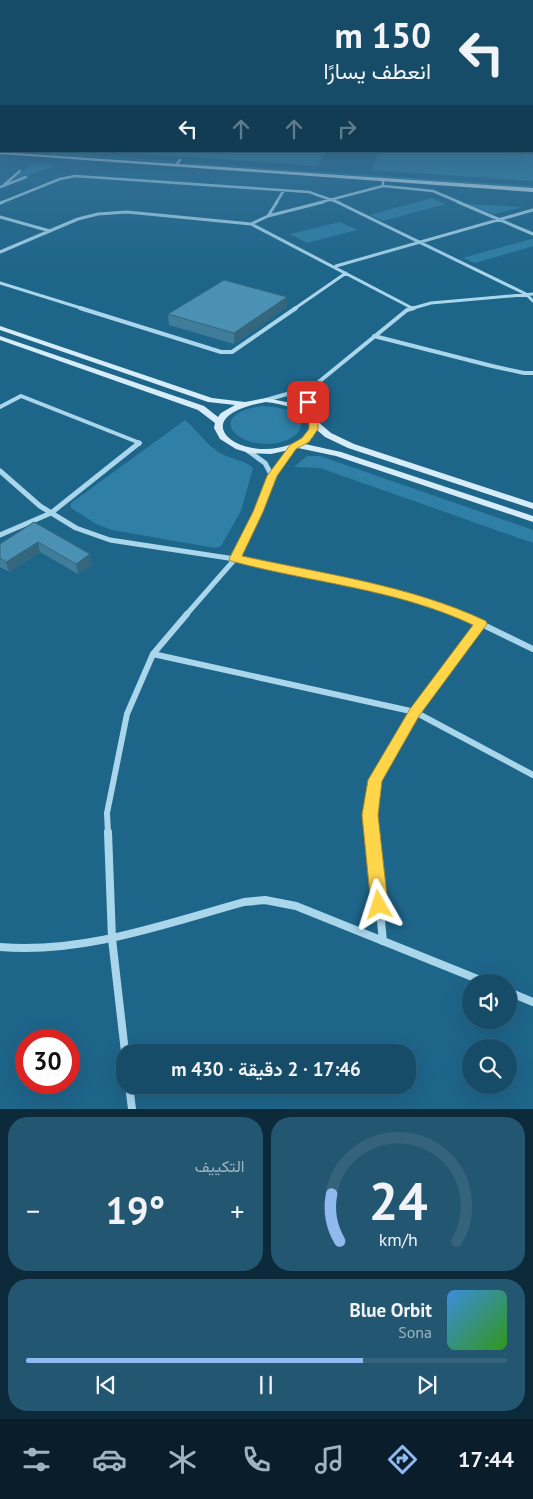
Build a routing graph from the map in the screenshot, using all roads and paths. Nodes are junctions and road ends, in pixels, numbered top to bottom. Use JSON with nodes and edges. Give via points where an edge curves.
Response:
{"nodes":[{"id":1,"x":20,"y":171,"type":"dead end"},
{"id":2,"x":261,"y":171,"type":"edge"},
{"id":3,"x":338,"y":171,"type":"edge"},
{"id":4,"x":26,"y":177,"type":"dead end"},
{"id":5,"x":382,"y":179,"type":"junction"},
{"id":6,"x":533,"y":184,"type":"edge"},
{"id":7,"x":1,"y":186,"type":"edge"},
{"id":8,"x":383,"y":186,"type":"junction"},
{"id":9,"x":284,"y":190,"type":"junction"},
{"id":10,"x":533,"y":190,"type":"edge"},
{"id":11,"x":332,"y":199,"type":"junction"},
{"id":12,"x":0,"y":203,"type":"edge"},
{"id":13,"x":533,"y":210,"type":"edge"},
{"id":14,"x":0,"y":216,"type":"edge"},
{"id":15,"x":268,"y":216,"type":"junction"},
{"id":16,"x":497,"y":220,"type":"junction"},
{"id":17,"x":251,"y":224,"type":"junction"},
{"id":18,"x":50,"y":231,"type":"junction"},
{"id":19,"x":533,"y":234,"type":"edge"},
{"id":20,"x":422,"y":242,"type":"junction"},
{"id":21,"x":0,"y":252,"type":"edge"},
{"id":22,"x":336,"y":266,"type":"junction"},
{"id":23,"x":346,"y":273,"type":"junction"},
{"id":24,"x":0,"y":283,"type":"edge"},
{"id":25,"x":526,"y":294,"type":"junction"},
{"id":26,"x":533,"y":294,"type":"edge"},
{"id":27,"x":533,"y":301,"type":"edge"},
{"id":28,"x":412,"y":308,"type":"junction"},
{"id":29,"x":0,"y":328,"type":"edge"},
{"id":30,"x":374,"y":336,"type":"junction"},
{"id":31,"x":0,"y":338,"type":"edge"},
{"id":32,"x":533,"y":373,"type":"edge"},
{"id":33,"x":315,"y":385,"type":"junction"},
{"id":34,"x":266,"y":400,"type":"junction"},
{"id":35,"x":243,"y":404,"type":"junction"},
{"id":36,"x":0,"y":407,"type":"edge"},
{"id":37,"x":312,"y":419,"type":"junction"},
{"id":38,"x":219,"y":422,"type":"junction"},
{"id":39,"x":295,"y":446,"type":"junction"},
{"id":40,"x":242,"y":448,"type":"junction"},
{"id":41,"x":0,"y":470,"type":"edge"},
{"id":42,"x":272,"y":476,"type":"junction"},
{"id":43,"x":533,"y":506,"type":"edge"},
{"id":44,"x":51,"y":513,"type":"junction"},
{"id":45,"x":533,"y":519,"type":"edge"},
{"id":46,"x":0,"y":535,"type":"edge"},
{"id":47,"x":235,"y":559,"type":"junction"},
{"id":48,"x":481,"y":624,"type":"junction"},
{"id":49,"x":533,"y":649,"type":"edge"},
{"id":50,"x":153,"y":654,"type":"junction"},
{"id":51,"x":414,"y":712,"type":"junction"},
{"id":52,"x":533,"y":776,"type":"edge"},
{"id":53,"x":112,"y":939,"type":"junction"},
{"id":54,"x":383,"y":941,"type":"junction"},
{"id":55,"x":0,"y":946,"type":"edge"},
{"id":56,"x":465,"y":974,"type":"edge"},
{"id":57,"x":517,"y":995,"type":"edge"},
{"id":58,"x":533,"y":1002,"type":"edge"},
{"id":59,"x":124,"y":1044,"type":"edge"},
{"id":60,"x":130,"y":1094,"type":"edge"},
{"id":61,"x":132,"y":1109,"type":"edge"}],
"edges":[{"from":1,"to":7,"type":"street"},
{"from":2,"to":5,"type":"street"},
{"from":3,"to":6,"type":"street"},
{"from":4,"to":7,"type":"street"},
{"from":5,"to":8,"type":"street"},
{"from":5,"to":10,"type":"street"},
{"from":8,"to":11,"type":"street"},
{"from":8,"to":16,"type":"street","via":[[433,191]]},
{"from":9,"to":11,"type":"street","via":[[309,192]]},
{"from":9,"to":12,"type":"street","via":[[75,176]]},
{"from":9,"to":15,"type":"street"},
{"from":11,"to":15,"type":"street"},
{"from":11,"to":20,"type":"street"},
{"from":13,"to":16,"type":"street"},
{"from":14,"to":18,"type":"street"},
{"from":15,"to":17,"type":"street"},
{"from":16,"to":19,"type":"street"},
{"from":16,"to":20,"type":"street"},
{"from":17,"to":18,"type":"street","via":[[127,212],[98,214]]},
{"from":17,"to":22,"type":"street"},
{"from":18,"to":21,"type":"street"},
{"from":20,"to":22,"type":"street"},
{"from":20,"to":25,"type":"street"},
{"from":22,"to":23,"type":"street"},
{"from":23,"to":24,"type":"street","via":[[232,352],[221,352]]},
{"from":23,"to":28,"type":"street"},
{"from":25,"to":26,"type":"street"},
{"from":25,"to":27,"type":"street"},
{"from":25,"to":28,"type":"street"},
{"from":28,"to":30,"type":"street"},
{"from":29,"to":35,"type":"street","via":[[211,400]]},
{"from":30,"to":32,"type":"street","via":[[524,374]]},
{"from":30,"to":33,"type":"street"},
{"from":31,"to":38,"type":"street","via":[[201,408]]},
{"from":33,"to":34,"type":"street"},
{"from":33,"to":37,"type":"street","via":[[309,397]]},
{"from":34,"to":35,"type":"street"},
{"from":34,"to":37,"type":"street","via":[[292,404]]},
{"from":35,"to":38,"type":"street","via":[[224,415]]},
{"from":36,"to":44,"type":"street","via":[[21,396],[140,443]]},
{"from":37,"to":39,"type":"street","via":[[311,435]]},
{"from":37,"to":43,"type":"street","via":[[328,436],[351,446]]},
{"from":38,"to":40,"type":"street","via":[[223,437]]},
{"from":39,"to":40,"type":"street","via":[[268,451]]},
{"from":39,"to":42,"type":"street"},
{"from":39,"to":45,"type":"street","via":[[338,454]]},
{"from":40,"to":42,"type":"street","via":[[265,463]]},
{"from":41,"to":44,"type":"street"},
{"from":42,"to":47,"type":"street"},
{"from":44,"to":46,"type":"street"},
{"from":44,"to":47,"type":"street","via":[[76,528],[110,540]]},
{"from":47,"to":48,"type":"street","via":[[398,593],[450,609]]},
{"from":47,"to":50,"type":"street"},
{"from":48,"to":49,"type":"street"},
{"from":48,"to":51,"type":"street"},
{"from":50,"to":51,"type":"street"},
{"from":50,"to":53,"type":"street","via":[[127,714],[107,813]]},
{"from":51,"to":52,"type":"street"},
{"from":51,"to":54,"type":"street","via":[[375,780],[370,815]]},
{"from":53,"to":54,"type":"street","via":[[244,902],[266,900],[296,906]]},
{"from":53,"to":55,"type":"street","via":[[12,948]]},
{"from":53,"to":59,"type":"street"},
{"from":54,"to":56,"type":"street"},
{"from":57,"to":58,"type":"street"},
{"from":60,"to":61,"type":"street"}]}
